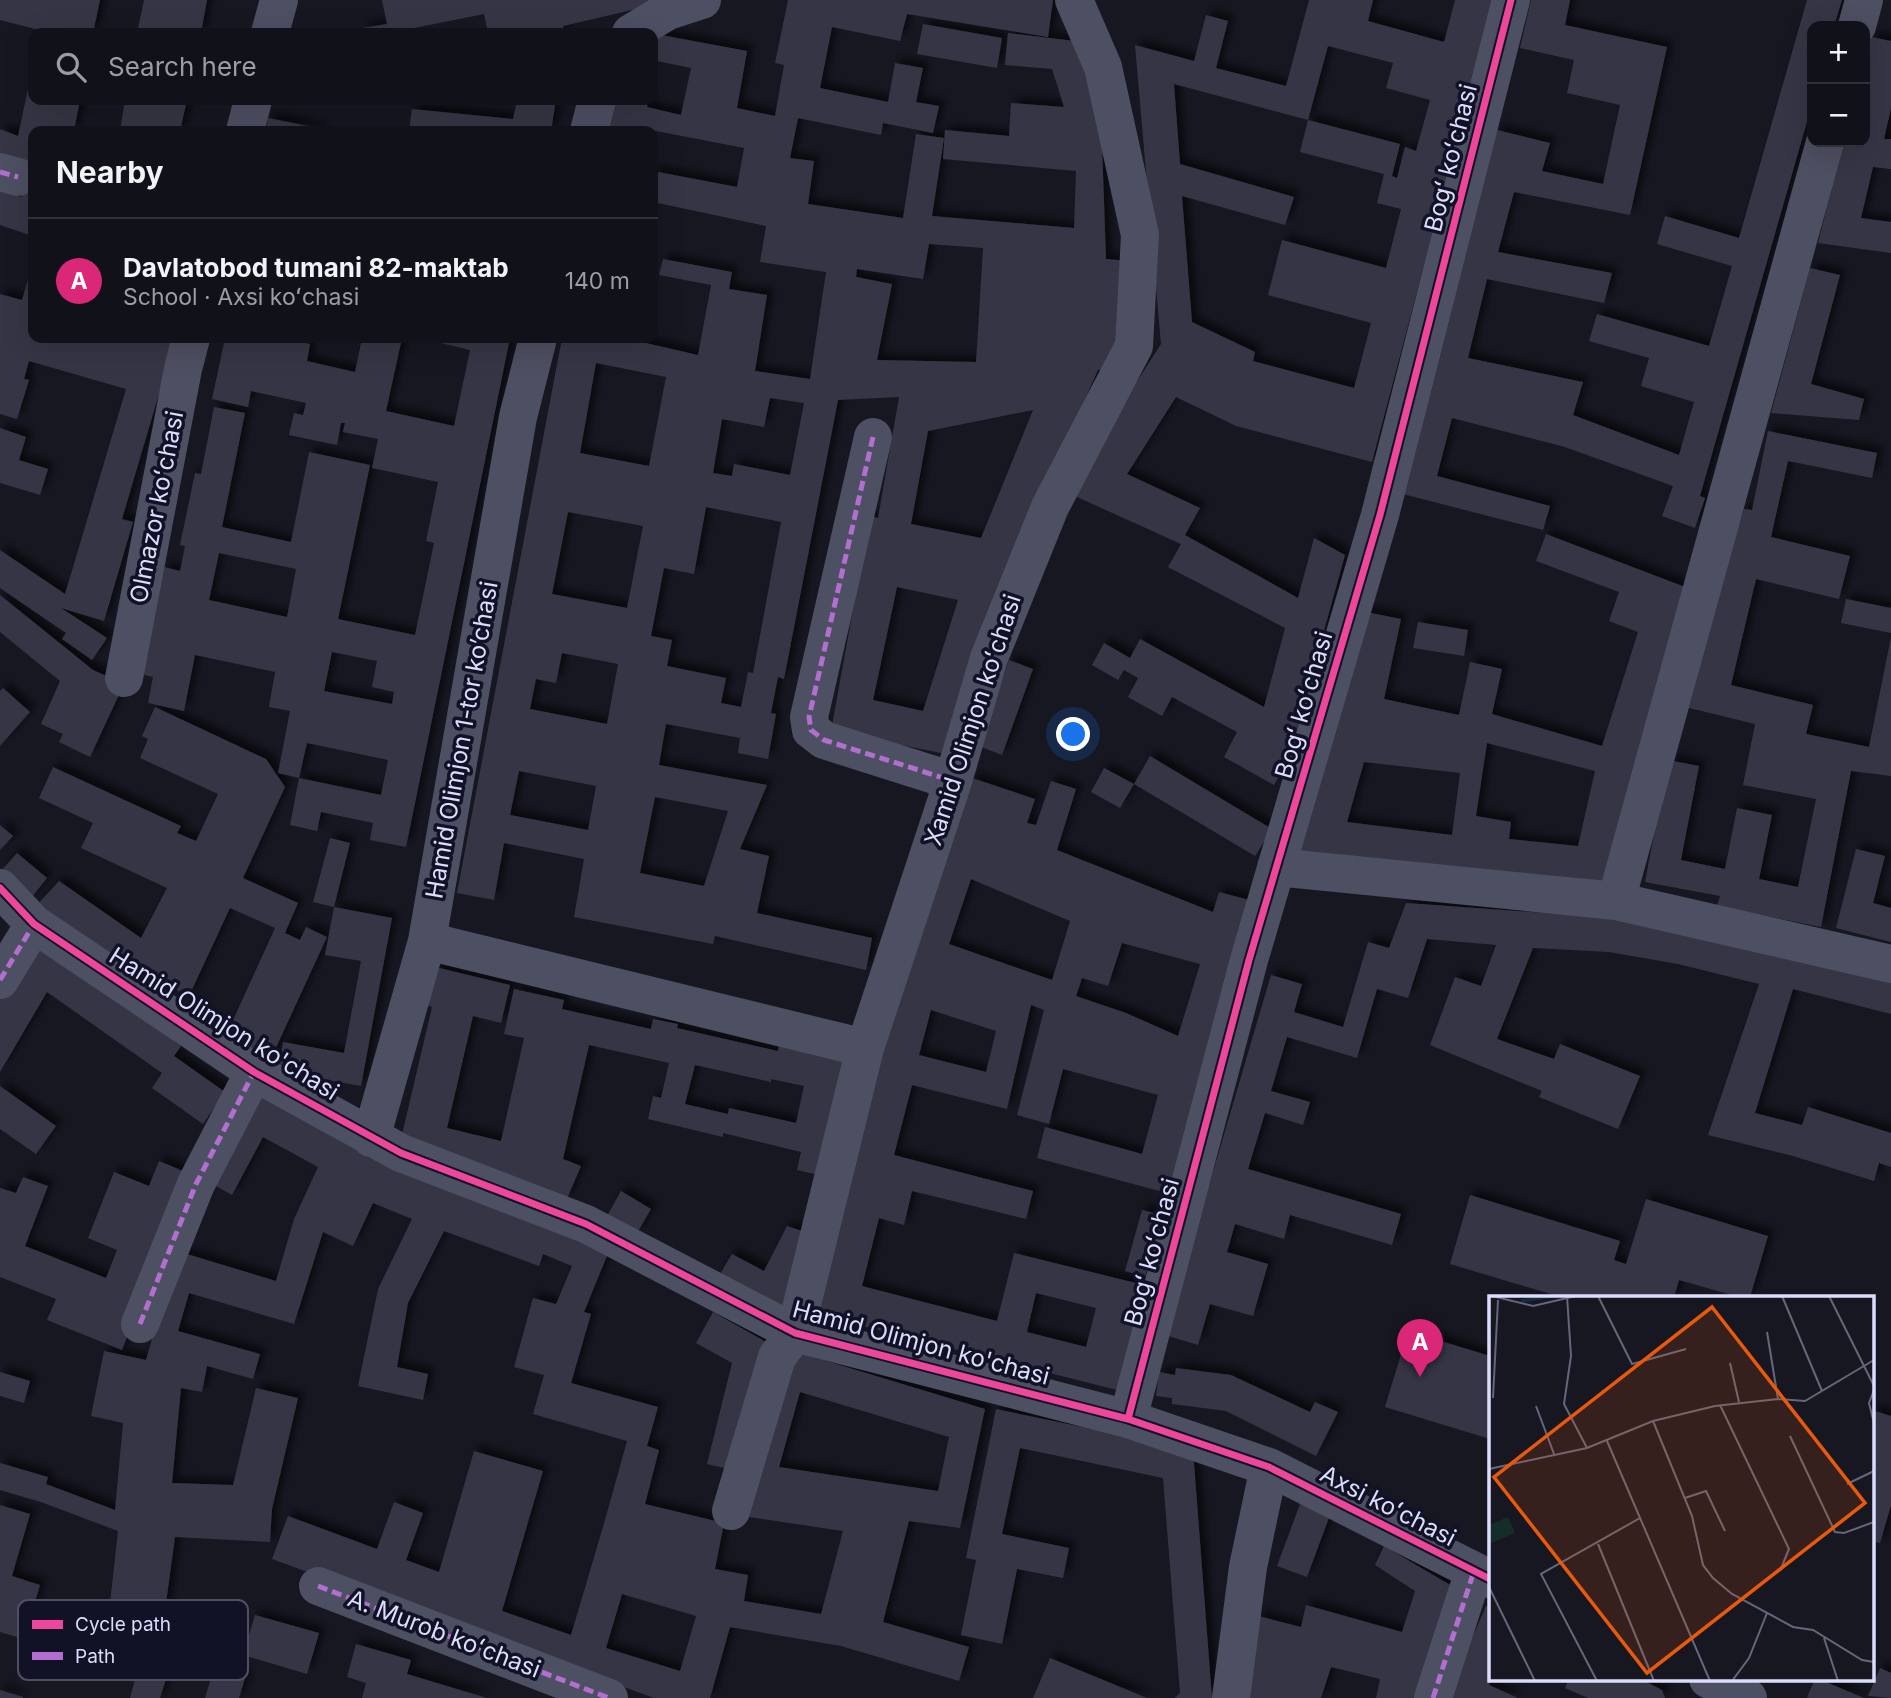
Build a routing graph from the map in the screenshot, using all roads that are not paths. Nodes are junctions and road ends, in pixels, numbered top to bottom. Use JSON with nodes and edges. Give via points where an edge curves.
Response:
{"nodes":[{"id":1,"x":279,"y":0,"type":"edge"},
{"id":2,"x":702,"y":0,"type":"edge"},
{"id":3,"x":1074,"y":0,"type":"edge"},
{"id":4,"x":1511,"y":0,"type":"edge"},
{"id":5,"x":1864,"y":0,"type":"edge"},
{"id":6,"x":1858,"y":21,"type":"edge"},
{"id":7,"x":271,"y":28,"type":"edge"},
{"id":8,"x":640,"y":28,"type":"edge"},
{"id":9,"x":252,"y":105,"type":"edge"},
{"id":10,"x":596,"y":105,"type":"edge"},
{"id":11,"x":246,"y":126,"type":"edge"},
{"id":12,"x":590,"y":126,"type":"edge"},
{"id":13,"x":1824,"y":147,"type":"edge"},
{"id":14,"x":190,"y":343,"type":"edge"},
{"id":15,"x":537,"y":343,"type":"edge"},
{"id":16,"x":873,"y":436,"type":"dead end"},
{"id":17,"x":124,"y":678,"type":"dead end"},
{"id":18,"x":953,"y":780,"type":"junction"},
{"id":19,"x":1276,"y":867,"type":"junction"},
{"id":20,"x":0,"y":888,"type":"edge"},
{"id":21,"x":1616,"y":901,"type":"junction"},
{"id":22,"x":34,"y":924,"type":"junction"},
{"id":23,"x":427,"y":941,"type":"junction"},
{"id":24,"x":1891,"y":964,"type":"edge"},
{"id":25,"x":0,"y":981,"type":"edge"},
{"id":26,"x":865,"y":1048,"type":"junction"},
{"id":27,"x":254,"y":1072,"type":"junction"},
{"id":28,"x":371,"y":1138,"type":"junction"},
{"id":29,"x":140,"y":1324,"type":"dead end"},
{"id":30,"x":796,"y":1333,"type":"junction"},
{"id":31,"x":1128,"y":1419,"type":"junction"},
{"id":32,"x":1269,"y":1467,"type":"junction"},
{"id":33,"x":731,"y":1511,"type":"dead end"},
{"id":34,"x":1482,"y":1575,"type":"edge"},
{"id":35,"x":318,"y":1586,"type":"dead end"},
{"id":36,"x":1710,"y":1680,"type":"edge"},
{"id":37,"x":609,"y":1698,"type":"edge"},
{"id":38,"x":1231,"y":1698,"type":"edge"},
{"id":39,"x":1433,"y":1698,"type":"edge"},
{"id":40,"x":1748,"y":1698,"type":"edge"}],
"edges":[{"from":1,"to":7,"type":"street"},
{"from":2,"to":8,"type":"street"},
{"from":3,"to":18,"type":"street","name":"Xamid Olimjon koʻchasi","via":[[1102,67],[1140,234],[1134,346],[1050,507],[989,658]]},
{"from":4,"to":19,"type":"street","name":"Bogʻ koʻchasi","via":[[1380,515]]},
{"from":5,"to":6,"type":"street"},
{"from":9,"to":11,"type":"street"},
{"from":10,"to":12,"type":"street"},
{"from":13,"to":21,"type":"street"},
{"from":14,"to":17,"type":"street","name":"Olmazor koʻchasi"},
{"from":15,"to":23,"type":"street","name":"Hamid Olimjon 1-tor koʼchasi","via":[[519,417]]},
{"from":16,"to":18,"type":"street","via":[[809,717],[811,730],[824,740]]},
{"from":18,"to":26,"type":"street","name":"Xamid Olimjon koʻchasi"},
{"from":19,"to":21,"type":"street"},
{"from":19,"to":31,"type":"street","name":"Bogʻ koʻchasi"},
{"from":20,"to":22,"type":"street","name":"Hamid Olimjon ko'chasi"},
{"from":21,"to":24,"type":"street"},
{"from":22,"to":25,"type":"street"},
{"from":22,"to":27,"type":"street","name":"Hamid Olimjon ko'chasi"},
{"from":23,"to":26,"type":"street"},
{"from":23,"to":28,"type":"street","name":"Hamid Olimjon 1-tor koʼchasi"},
{"from":26,"to":30,"type":"street","name":"Xamid Olimjon koʻchasi"},
{"from":27,"to":28,"type":"street","name":"Hamid Olimjon ko'chasi"},
{"from":27,"to":29,"type":"street","via":[[196,1184]]},
{"from":28,"to":30,"type":"street","name":"Hamid Olimjon ko'chasi","via":[[586,1224]]},
{"from":30,"to":31,"type":"street","name":"Hamid Olimjon ko'chasi"},
{"from":30,"to":33,"type":"street","via":[[777,1357]]},
{"from":31,"to":32,"type":"street","name":"Hamid Olimjon ko'chasi"},
{"from":32,"to":34,"type":"street","name":"Axsi koʻchasi"},
{"from":32,"to":38,"type":"street","via":[[1248,1567]]},
{"from":34,"to":39,"type":"street"},
{"from":35,"to":37,"type":"street","name":"A. Murob koʻchasi"},
{"from":36,"to":40,"type":"street"}]}
